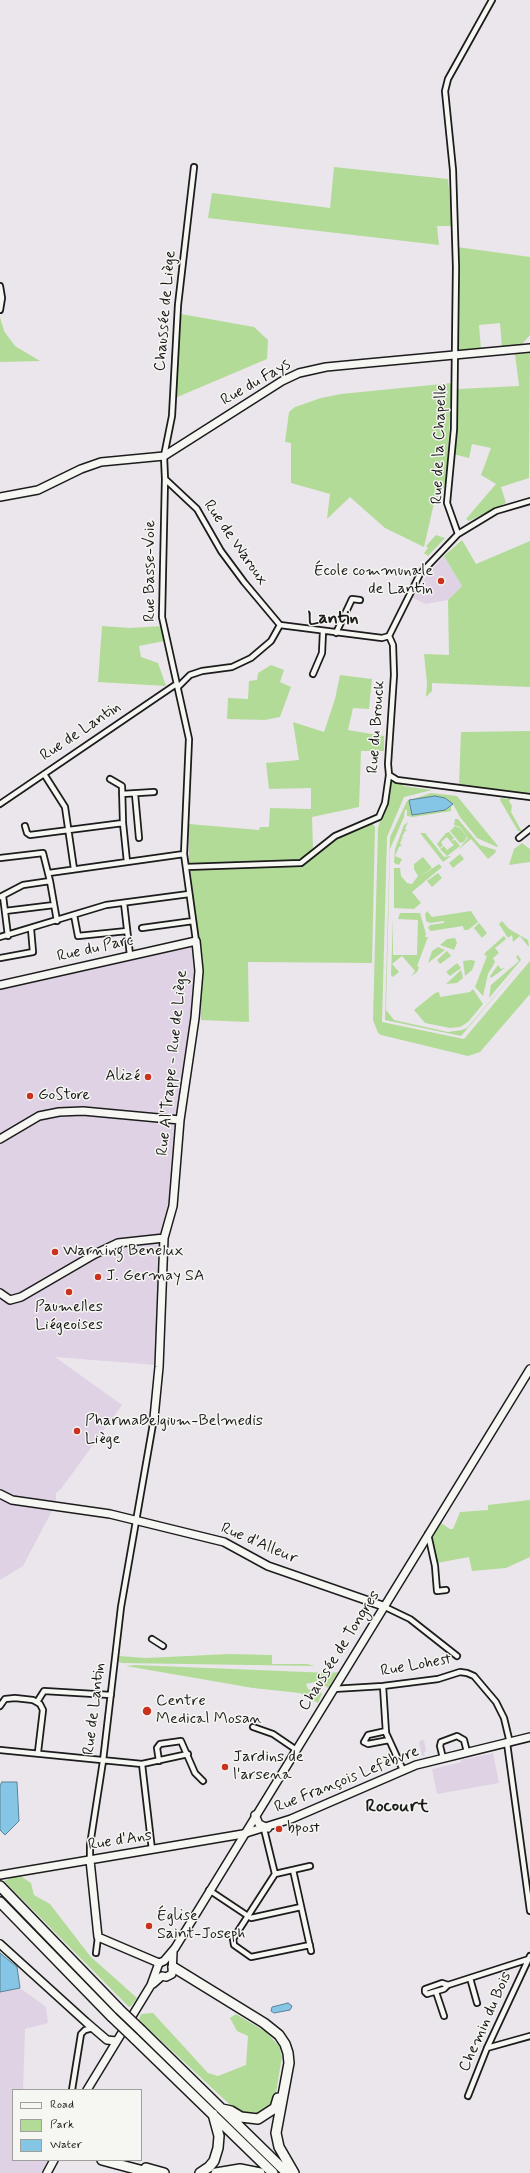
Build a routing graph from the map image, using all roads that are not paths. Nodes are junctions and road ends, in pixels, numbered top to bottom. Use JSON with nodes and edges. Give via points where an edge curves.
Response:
{"nodes":[{"id":1,"x":492,"y":0,"type":"edge"},
{"id":2,"x":194,"y":167,"type":"dead end"},
{"id":3,"x":0,"y":286,"type":"edge"},
{"id":4,"x":0,"y":310,"type":"edge"},
{"id":5,"x":530,"y":348,"type":"edge"},
{"id":6,"x":456,"y":355,"type":"junction"},
{"id":7,"x":164,"y":456,"type":"junction"},
{"id":8,"x":165,"y":478,"type":"junction"},
{"id":9,"x":0,"y":497,"type":"edge"},
{"id":10,"x":530,"y":501,"type":"edge"},
{"id":11,"x":458,"y":534,"type":"junction"},
{"id":12,"x":360,"y":600,"type":"dead end"},
{"id":13,"x":280,"y":625,"type":"junction"},
{"id":14,"x":323,"y":631,"type":"junction"},
{"id":15,"x":336,"y":633,"type":"junction"},
{"id":16,"x":389,"y":636,"type":"junction"},
{"id":17,"x":313,"y":674,"type":"dead end"},
{"id":18,"x":179,"y":686,"type":"junction"},
{"id":19,"x":44,"y":774,"type":"junction"},
{"id":20,"x":389,"y":775,"type":"junction"},
{"id":21,"x":110,"y":779,"type":"dead end"},
{"id":22,"x":154,"y":792,"type":"dead end"},
{"id":23,"x":122,"y":794,"type":"junction"},
{"id":24,"x":135,"y":794,"type":"junction"},
{"id":25,"x":530,"y":797,"type":"edge"},
{"id":26,"x":0,"y":804,"type":"edge"},
{"id":27,"x":122,"y":823,"type":"junction"},
{"id":28,"x":25,"y":826,"type":"dead end"},
{"id":29,"x":530,"y":829,"type":"edge"},
{"id":30,"x":68,"y":830,"type":"junction"},
{"id":31,"x":139,"y":838,"type":"dead end"},
{"id":32,"x":519,"y":838,"type":"dead end"},
{"id":33,"x":184,"y":854,"type":"junction"},
{"id":34,"x":0,"y":858,"type":"edge"},
{"id":35,"x":127,"y":862,"type":"junction"},
{"id":36,"x":186,"y":867,"type":"junction"},
{"id":37,"x":74,"y":869,"type":"junction"},
{"id":38,"x":49,"y":873,"type":"junction"},
{"id":39,"x":50,"y":881,"type":"junction"},
{"id":40,"x":189,"y":894,"type":"junction"},
{"id":41,"x":1,"y":896,"type":"edge"},
{"id":42,"x":124,"y":902,"type":"junction"},
{"id":43,"x":54,"y":905,"type":"junction"},
{"id":44,"x":5,"y":911,"type":"junction"},
{"id":45,"x":74,"y":915,"type":"junction"},
{"id":46,"x":57,"y":921,"type":"junction"},
{"id":47,"x":193,"y":921,"type":"junction"},
{"id":48,"x":142,"y":928,"type":"dead end"},
{"id":49,"x":31,"y":929,"type":"junction"},
{"id":50,"x":127,"y":931,"type":"junction"},
{"id":51,"x":8,"y":936,"type":"junction"},
{"id":52,"x":0,"y":937,"type":"edge"},
{"id":53,"x":196,"y":941,"type":"junction"},
{"id":54,"x":130,"y":955,"type":"junction"},
{"id":55,"x":0,"y":958,"type":"edge"},
{"id":56,"x":0,"y":985,"type":"edge"},
{"id":57,"x":180,"y":1120,"type":"junction"},
{"id":58,"x":0,"y":1139,"type":"edge"},
{"id":59,"x":164,"y":1238,"type":"junction"},
{"id":60,"x":0,"y":1293,"type":"edge"},
{"id":61,"x":530,"y":1369,"type":"edge"},
{"id":62,"x":154,"y":1418,"type":"joint"},
{"id":63,"x":0,"y":1494,"type":"edge"},
{"id":64,"x":136,"y":1521,"type":"junction"},
{"id":65,"x":428,"y":1534,"type":"junction"},
{"id":66,"x":446,"y":1590,"type":"dead end"},
{"id":67,"x":384,"y":1606,"type":"junction"},
{"id":68,"x":152,"y":1640,"type":"dead end"},
{"id":69,"x":163,"y":1646,"type":"dead end"},
{"id":70,"x":457,"y":1656,"type":"dead end"},
{"id":71,"x":383,"y":1686,"type":"junction"},
{"id":72,"x":333,"y":1689,"type":"junction"},
{"id":73,"x":111,"y":1694,"type":"junction"},
{"id":74,"x":37,"y":1702,"type":"junction"},
{"id":75,"x":0,"y":1706,"type":"edge"},
{"id":76,"x":253,"y":1727,"type":"dead end"},
{"id":77,"x":386,"y":1731,"type":"junction"},
{"id":78,"x":530,"y":1738,"type":"edge"},
{"id":79,"x":389,"y":1740,"type":"junction"},
{"id":80,"x":508,"y":1743,"type":"junction"},
{"id":81,"x":295,"y":1749,"type":"junction"},
{"id":82,"x":0,"y":1750,"type":"edge"},
{"id":83,"x":38,"y":1752,"type":"junction"},
{"id":84,"x":467,"y":1752,"type":"junction"},
{"id":85,"x":188,"y":1754,"type":"junction"},
{"id":86,"x":443,"y":1758,"type":"junction"},
{"id":87,"x":103,"y":1761,"type":"junction"},
{"id":88,"x":159,"y":1761,"type":"junction"},
{"id":89,"x":142,"y":1764,"type":"junction"},
{"id":90,"x":403,"y":1770,"type":"junction"},
{"id":91,"x":203,"y":1781,"type":"dead end"},
{"id":92,"x":255,"y":1815,"type":"junction"},
{"id":93,"x":266,"y":1828,"type":"junction"},
{"id":94,"x":243,"y":1834,"type":"junction"},
{"id":95,"x":232,"y":1837,"type":"junction"},
{"id":96,"x":236,"y":1846,"type":"junction"},
{"id":97,"x":152,"y":1850,"type":"junction"},
{"id":98,"x":90,"y":1860,"type":"junction"},
{"id":99,"x":310,"y":1866,"type":"dead end"},
{"id":100,"x":293,"y":1870,"type":"junction"},
{"id":101,"x":275,"y":1874,"type":"junction"},
{"id":102,"x":0,"y":1875,"type":"edge"},
{"id":103,"x":0,"y":1887,"type":"edge"},
{"id":104,"x":209,"y":1890,"type":"junction"},
{"id":105,"x":0,"y":1902,"type":"edge"},
{"id":106,"x":302,"y":1908,"type":"junction"},
{"id":107,"x":530,"y":1911,"type":"edge"},
{"id":108,"x":247,"y":1916,"type":"junction"},
{"id":109,"x":98,"y":1937,"type":"junction"},
{"id":110,"x":0,"y":1944,"type":"edge"},
{"id":111,"x":310,"y":1945,"type":"junction"},
{"id":112,"x":175,"y":1948,"type":"junction"},
{"id":113,"x":311,"y":1951,"type":"dead end"},
{"id":114,"x":96,"y":1953,"type":"dead end"},
{"id":115,"x":529,"y":1958,"type":"edge"},
{"id":116,"x":162,"y":1962,"type":"junction"},
{"id":117,"x":167,"y":1971,"type":"junction"},
{"id":118,"x":470,"y":1978,"type":"junction"},
{"id":119,"x":448,"y":1985,"type":"junction"},
{"id":120,"x":436,"y":1992,"type":"junction"},
{"id":121,"x":477,"y":2003,"type":"dead end"},
{"id":122,"x":444,"y":2016,"type":"dead end"},
{"id":123,"x":93,"y":2028,"type":"junction"},
{"id":124,"x":530,"y":2036,"type":"edge"},
{"id":125,"x":116,"y":2041,"type":"junction"},
{"id":126,"x":487,"y":2048,"type":"junction"},
{"id":127,"x":72,"y":2089,"type":"edge"},
{"id":128,"x":88,"y":2089,"type":"edge"},
{"id":129,"x":468,"y":2096,"type":"dead end"},
{"id":130,"x":222,"y":2109,"type":"junction"},
{"id":131,"x":213,"y":2114,"type":"junction"},
{"id":132,"x":52,"y":2161,"type":"edge"},
{"id":133,"x":106,"y":2161,"type":"edge"},
{"id":134,"x":122,"y":2161,"type":"edge"},
{"id":135,"x":47,"y":2173,"type":"edge"},
{"id":136,"x":151,"y":2173,"type":"edge"},
{"id":137,"x":164,"y":2173,"type":"edge"},
{"id":138,"x":200,"y":2173,"type":"edge"},
{"id":139,"x":216,"y":2173,"type":"edge"},
{"id":140,"x":260,"y":2173,"type":"edge"},
{"id":141,"x":273,"y":2173,"type":"edge"},
{"id":142,"x":287,"y":2173,"type":"edge"},
{"id":143,"x":294,"y":2173,"type":"edge"}],
"edges":[{"from":1,"to":6,"type":"street","name":"Rue de la Chapelle","via":[[448,79],[445,91],[453,170]]},
{"from":2,"to":7,"type":"street","name":"Chaussée de Liège","via":[[178,305],[172,416]]},
{"from":3,"to":4,"type":"street"},
{"from":5,"to":6,"type":"street","name":"Rue du Fays"},
{"from":6,"to":7,"type":"street","name":"Rue du Fays","via":[[326,368],[298,374],[282,381]]},
{"from":6,"to":11,"type":"street","name":"Rue de la Chapelle","via":[[448,503]]},
{"from":7,"to":8,"type":"street"},
{"from":7,"to":9,"type":"street","name":"Rue du Fays","via":[[101,462],[81,468],[32,492]]},
{"from":8,"to":13,"type":"street","name":"Rue de Waroux","via":[[197,509],[221,551]]},
{"from":8,"to":18,"type":"street","name":"Rue Basse-Voie","via":[[162,618]]},
{"from":10,"to":11,"type":"street","via":[[496,512]]},
{"from":11,"to":16,"type":"street","via":[[418,578]]},
{"from":12,"to":15,"type":"street","via":[[352,599]]},
{"from":13,"to":14,"type":"street"},
{"from":13,"to":18,"type":"street","name":"Rue de Lantin","via":[[271,641],[252,658],[232,667],[190,674]]},
{"from":14,"to":15,"type":"street"},
{"from":14,"to":17,"type":"street","via":[[322,653]]},
{"from":15,"to":16,"type":"street","via":[[382,638]]},
{"from":16,"to":20,"type":"street","name":"Rue du Brouck","via":[[393,645],[394,675]]},
{"from":18,"to":19,"type":"street","name":"Rue de Lantin","via":[[175,685]]},
{"from":18,"to":33,"type":"street","name":"Rue Al'Trappe - Rue de Liège","via":[[189,739]]},
{"from":19,"to":26,"type":"street","name":"Rue de Lantin"},
{"from":19,"to":30,"type":"street","via":[[64,804]]},
{"from":20,"to":25,"type":"street","via":[[396,780]]},
{"from":20,"to":36,"type":"street","name":"Rue du Brouck","via":[[385,803],[377,818],[340,833],[301,863]]},
{"from":21,"to":23,"type":"street","via":[[121,784]]},
{"from":22,"to":24,"type":"street"},
{"from":23,"to":24,"type":"street"},
{"from":23,"to":27,"type":"street"},
{"from":24,"to":31,"type":"street"},
{"from":27,"to":30,"type":"street"},
{"from":27,"to":35,"type":"street"},
{"from":28,"to":30,"type":"street","via":[[30,835]]},
{"from":29,"to":32,"type":"street"},
{"from":30,"to":37,"type":"street"},
{"from":33,"to":35,"type":"street"},
{"from":33,"to":36,"type":"street","name":"Rue Al'Trappe - Rue de Liège"},
{"from":34,"to":38,"type":"street","via":[[42,853],[45,855]]},
{"from":35,"to":37,"type":"street"},
{"from":36,"to":40,"type":"street","name":"Rue Al'Trappe - Rue de Liège"},
{"from":37,"to":38,"type":"street"},
{"from":38,"to":39,"type":"street"},
{"from":39,"to":41,"type":"street","via":[[23,885]]},
{"from":39,"to":43,"type":"street"},
{"from":40,"to":42,"type":"street"},
{"from":40,"to":47,"type":"street","name":"Rue Al'Trappe - Rue de Liège"},
{"from":41,"to":44,"type":"street"},
{"from":42,"to":45,"type":"street","via":[[103,905]]},
{"from":42,"to":50,"type":"street"},
{"from":43,"to":44,"type":"street"},
{"from":43,"to":46,"type":"street"},
{"from":44,"to":51,"type":"street"},
{"from":45,"to":46,"type":"street"},
{"from":45,"to":50,"type":"street","via":[[78,936]]},
{"from":46,"to":49,"type":"street"},
{"from":47,"to":48,"type":"street"},
{"from":47,"to":53,"type":"street","name":"Rue Al'Trappe - Rue de Liège"},
{"from":49,"to":51,"type":"street"},
{"from":49,"to":55,"type":"street","via":[[33,952]]},
{"from":50,"to":54,"type":"street"},
{"from":51,"to":52,"type":"street"},
{"from":53,"to":54,"type":"street","name":"Rue du Parc"},
{"from":53,"to":57,"type":"street","name":"Rue Al'Trappe - Rue de Liège","via":[[199,971],[195,1018]]},
{"from":54,"to":56,"type":"street","name":"Rue du Parc"},
{"from":57,"to":58,"type":"street","via":[[83,1111],[59,1112],[39,1116]]},
{"from":57,"to":59,"type":"street","name":"Rue Al'Trappe - Rue de Liège","via":[[172,1206]]},
{"from":59,"to":60,"type":"street","via":[[118,1243],[21,1297],[10,1300]]},
{"from":59,"to":62,"type":"street","name":"Rue Al'Trappe - Rue de Liège","via":[[160,1366]]},
{"from":61,"to":65,"type":"street","name":"Chaussée de Tongres"},
{"from":62,"to":64,"type":"street","name":"Rue de Lantin"},
{"from":63,"to":64,"type":"street","name":"Rue d'Alleur","via":[[12,1500],[110,1514]]},
{"from":64,"to":67,"type":"street","name":"Rue d'Alleur","via":[[224,1542],[268,1566]]},
{"from":64,"to":73,"type":"street","name":"Rue de Lantin","via":[[121,1607]]},
{"from":65,"to":66,"type":"street","via":[[436,1566],[437,1590]]},
{"from":65,"to":67,"type":"street","name":"Chaussée de Tongres"},
{"from":67,"to":70,"type":"street","via":[[410,1619]]},
{"from":67,"to":72,"type":"street","name":"Chaussée de Tongres"},
{"from":68,"to":69,"type":"street"},
{"from":71,"to":72,"type":"street","name":"Rue Lohest"},
{"from":71,"to":77,"type":"street"},
{"from":71,"to":80,"type":"street","name":"Rue Lohest","via":[[438,1679],[460,1672],[474,1676],[496,1702],[504,1718]]},
{"from":72,"to":81,"type":"street","name":"Chaussée de Tongres"},
{"from":73,"to":74,"type":"street","via":[[44,1691]]},
{"from":73,"to":87,"type":"street","name":"Rue de Lantin"},
{"from":74,"to":75,"type":"street","via":[[15,1698],[6,1699]]},
{"from":74,"to":83,"type":"street","via":[[43,1710]]},
{"from":76,"to":81,"type":"street","via":[[273,1734]]},
{"from":77,"to":79,"type":"street"},
{"from":77,"to":79,"type":"street","via":[[368,1736],[364,1742],[368,1744]]},
{"from":78,"to":80,"type":"street","name":"Rue François Lefèbvre"},
{"from":79,"to":90,"type":"street"},
{"from":80,"to":84,"type":"street","name":"Rue François Lefèbvre"},
{"from":80,"to":107,"type":"street"},
{"from":81,"to":92,"type":"street","name":"Chaussée de Tongres"},
{"from":82,"to":83,"type":"street"},
{"from":83,"to":87,"type":"street"},
{"from":84,"to":86,"type":"street","name":"Rue François Lefèbvre"},
{"from":84,"to":86,"type":"street","via":[[464,1740],[457,1736],[441,1742]]},
{"from":85,"to":88,"type":"street"},
{"from":85,"to":88,"type":"street","via":[[181,1741],[160,1744],[157,1748]]},
{"from":85,"to":91,"type":"street","via":[[195,1773]]},
{"from":86,"to":90,"type":"street","name":"Rue François Lefèbvre"},
{"from":87,"to":89,"type":"street"},
{"from":87,"to":98,"type":"street","name":"Rue de Lantin"},
{"from":88,"to":89,"type":"street"},
{"from":89,"to":97,"type":"street"},
{"from":90,"to":93,"type":"street","name":"Rue François Lefèbvre"},
{"from":92,"to":93,"type":"street","via":[[259,1824]]},
{"from":92,"to":94,"type":"street","name":"Chaussée de Tongres"},
{"from":93,"to":94,"type":"street","name":"Rue François Lefèbvre"},
{"from":93,"to":101,"type":"street"},
{"from":94,"to":95,"type":"street","name":"Rue d'Ans"},
{"from":94,"to":96,"type":"street","name":"Chaussée de Tongres"},
{"from":95,"to":96,"type":"street"},
{"from":95,"to":97,"type":"street","name":"Rue d'Ans"},
{"from":96,"to":104,"type":"street","name":"Chaussée de Tongres"},
{"from":97,"to":98,"type":"street","name":"Rue d'Ans"},
{"from":98,"to":102,"type":"street","name":"Rue d'Ans"},
{"from":98,"to":109,"type":"street","name":"Rue de Lantin"},
{"from":99,"to":100,"type":"street"},
{"from":100,"to":101,"type":"street"},
{"from":100,"to":106,"type":"street"},
{"from":101,"to":108,"type":"street"},
{"from":103,"to":130,"type":"highway","bridge":true},
{"from":104,"to":108,"type":"street"},
{"from":104,"to":112,"type":"street","name":"Chaussée de Tongres"},
{"from":105,"to":131,"type":"highway","bridge":true,"via":[[112,2017]]},
{"from":106,"to":108,"type":"street","via":[[252,1918]]},
{"from":106,"to":111,"type":"street"},
{"from":108,"to":111,"type":"street","via":[[233,1939],[234,1945],[251,1957]]},
{"from":109,"to":114,"type":"street"},
{"from":109,"to":116,"type":"street"},
{"from":110,"to":123,"type":"street"},
{"from":111,"to":113,"type":"street"},
{"from":112,"to":116,"type":"street","name":"Chaussée de Tongres"},
{"from":112,"to":117,"type":"street","name":"Chaussée de Tongres"},
{"from":115,"to":118,"type":"street"},
{"from":115,"to":126,"type":"street","name":"Chemin du Bois"},
{"from":116,"to":117,"type":"street","name":"Chaussée de Tongres"},
{"from":116,"to":117,"type":"street","via":[[169,1962]]},
{"from":117,"to":125,"type":"street","via":[[151,1985]]},
{"from":117,"to":130,"type":"highway","via":[[183,1978],[266,2029],[281,2046],[285,2063],[275,2108],[254,2119]]},
{"from":117,"to":143,"type":"highway","via":[[264,2023],[285,2044],[289,2063],[276,2133],[279,2147]]},
{"from":118,"to":119,"type":"street"},
{"from":118,"to":121,"type":"street"},
{"from":119,"to":120,"type":"street"},
{"from":119,"to":120,"type":"street","via":[[442,1983],[425,1989],[428,1994]]},
{"from":120,"to":122,"type":"street"},
{"from":123,"to":125,"type":"street","via":[[106,2040]]},
{"from":123,"to":127,"type":"street","via":[[81,2034]]},
{"from":124,"to":126,"type":"street"},
{"from":125,"to":128,"type":"street"},
{"from":126,"to":129,"type":"street","name":"Chemin du Bois"},
{"from":130,"to":142,"type":"highway"},
{"from":131,"to":138,"type":"highway","via":[[219,2136],[218,2148],[214,2161]]},
{"from":131,"to":141,"type":"highway"},
{"from":132,"to":135,"type":"street"},
{"from":133,"to":136,"type":"highway"},
{"from":134,"to":137,"type":"highway"},
{"from":139,"to":140,"type":"highway","via":[[240,2169]]}]}
